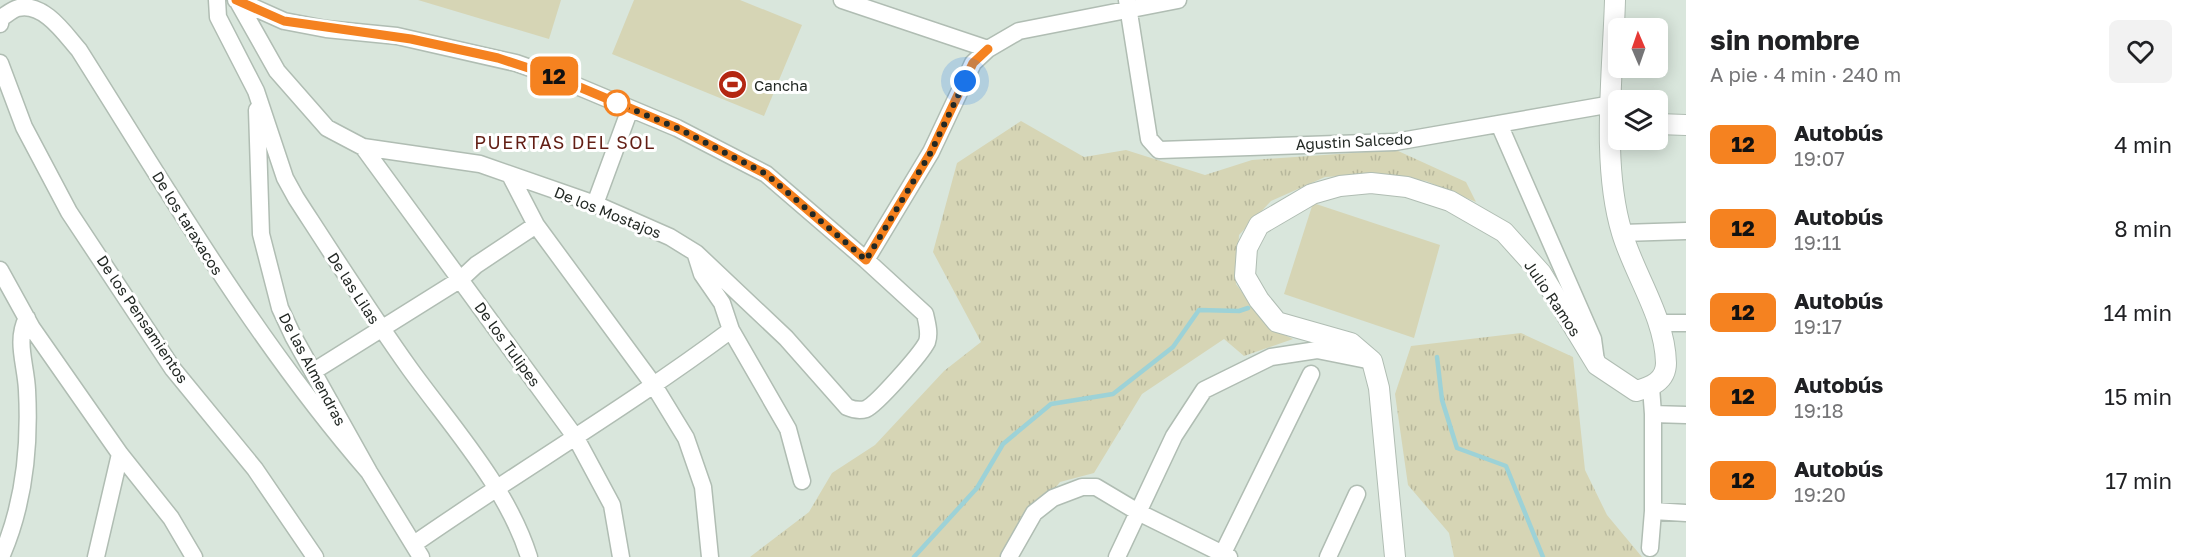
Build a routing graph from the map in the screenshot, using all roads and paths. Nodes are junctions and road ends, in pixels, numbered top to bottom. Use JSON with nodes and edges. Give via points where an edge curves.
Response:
{"nodes":[{"id":1,"x":217,"y":0,"type":"edge"},
{"id":2,"x":237,"y":0,"type":"edge"},
{"id":3,"x":842,"y":0,"type":"edge"},
{"id":4,"x":1178,"y":0,"type":"edge"},
{"id":5,"x":1615,"y":0,"type":"edge"},
{"id":6,"x":1128,"y":5,"type":"edge"},
{"id":7,"x":0,"y":24,"type":"edge"},
{"id":8,"x":988,"y":49,"type":"junction"},
{"id":9,"x":0,"y":63,"type":"edge"},
{"id":10,"x":1612,"y":90,"type":"edge"},
{"id":11,"x":256,"y":91,"type":"junction"},
{"id":12,"x":1608,"y":105,"type":"edge"},
{"id":13,"x":630,"y":109,"type":"junction"},
{"id":14,"x":1499,"y":124,"type":"junction"},
{"id":15,"x":1668,"y":124,"type":"edge"},
{"id":16,"x":1686,"y":125,"type":"edge"},
{"id":17,"x":363,"y":147,"type":"junction"},
{"id":18,"x":1612,"y":150,"type":"edge"},
{"id":19,"x":510,"y":175,"type":"junction"},
{"id":20,"x":595,"y":204,"type":"junction"},
{"id":21,"x":536,"y":225,"type":"junction"},
{"id":22,"x":1686,"y":231,"type":"edge"},
{"id":23,"x":1622,"y":233,"type":"junction"},
{"id":24,"x":696,"y":253,"type":"junction"},
{"id":25,"x":866,"y":260,"type":"junction"},
{"id":26,"x":0,"y":270,"type":"edge"},
{"id":27,"x":461,"y":279,"type":"junction"},
{"id":28,"x":27,"y":318,"type":"junction"},
{"id":29,"x":1658,"y":323,"type":"junction"},
{"id":30,"x":1686,"y":323,"type":"edge"},
{"id":31,"x":380,"y":328,"type":"junction"},
{"id":32,"x":731,"y":330,"type":"junction"},
{"id":33,"x":1372,"y":361,"type":"junction"},
{"id":34,"x":1597,"y":365,"type":"junction"},
{"id":35,"x":314,"y":371,"type":"junction"},
{"id":36,"x":1311,"y":374,"type":"dead end"},
{"id":37,"x":653,"y":384,"type":"junction"},
{"id":38,"x":1651,"y":387,"type":"junction"},
{"id":39,"x":1653,"y":414,"type":"junction"},
{"id":40,"x":1686,"y":415,"type":"edge"},
{"id":41,"x":576,"y":438,"type":"junction"},
{"id":42,"x":120,"y":454,"type":"junction"},
{"id":43,"x":369,"y":472,"type":"junction"},
{"id":44,"x":802,"y":481,"type":"dead end"},
{"id":45,"x":495,"y":488,"type":"junction"},
{"id":46,"x":1357,"y":494,"type":"dead end"},
{"id":47,"x":1653,"y":511,"type":"junction"},
{"id":48,"x":1138,"y":512,"type":"junction"},
{"id":49,"x":1686,"y":513,"type":"edge"},
{"id":50,"x":1650,"y":548,"type":"dead end"},
{"id":51,"x":417,"y":550,"type":"edge"},
{"id":52,"x":1224,"y":556,"type":"edge"},
{"id":53,"x":1,"y":557,"type":"edge"},
{"id":54,"x":96,"y":557,"type":"edge"},
{"id":55,"x":194,"y":557,"type":"edge"},
{"id":56,"x":315,"y":557,"type":"edge"},
{"id":57,"x":529,"y":557,"type":"edge"},
{"id":58,"x":621,"y":557,"type":"edge"},
{"id":59,"x":710,"y":557,"type":"edge"},
{"id":60,"x":1009,"y":557,"type":"edge"},
{"id":61,"x":1117,"y":557,"type":"edge"},
{"id":62,"x":1328,"y":557,"type":"edge"},
{"id":63,"x":1395,"y":557,"type":"edge"}],
"edges":[{"from":1,"to":11,"type":"street","name":"De las Lilas","via":[[218,17]]},
{"from":2,"to":13,"type":"street","via":[[284,21],[397,36],[516,63]]},
{"from":2,"to":17,"type":"street","name":"De los Mostajos","via":[[277,71],[309,111],[327,128]]},
{"from":3,"to":8,"type":"street"},
{"from":4,"to":6,"type":"street"},
{"from":5,"to":10,"type":"street"},
{"from":6,"to":8,"type":"street","via":[[1019,31]]},
{"from":6,"to":14,"type":"street","name":"Agustin Salcedo","via":[[1149,139],[1159,150],[1395,142]]},
{"from":7,"to":43,"type":"street","name":"De los taraxacos","via":[[2,18],[18,8],[34,9],[51,19],[79,50],[234,294],[325,421]]},
{"from":8,"to":25,"type":"street","via":[[973,63],[931,152]]},
{"from":9,"to":56,"type":"street","name":"De los Pensamientos","via":[[24,127],[69,212],[173,369],[255,469]]},
{"from":11,"to":31,"type":"street","name":"De las Lilas","via":[[285,178]]},
{"from":11,"to":35,"type":"street","name":"De las Almendras","via":[[260,216],[266,258],[280,308]]},
{"from":12,"to":14,"type":"street","name":"Agustin Salcedo"},
{"from":13,"to":20,"type":"street"},
{"from":13,"to":25,"type":"street","via":[[677,128],[766,174]]},
{"from":14,"to":34,"type":"street","via":[[1593,339]]},
{"from":15,"to":16,"type":"street"},
{"from":17,"to":19,"type":"street","name":"De los Mostajos","via":[[480,164]]},
{"from":17,"to":27,"type":"street","name":"De los Tulipes"},
{"from":18,"to":23,"type":"street","via":[[1610,176]]},
{"from":19,"to":20,"type":"street","name":"De los Mostajos"},
{"from":19,"to":21,"type":"street"},
{"from":20,"to":24,"type":"street","name":"De los Mostajos","via":[[670,237]]},
{"from":21,"to":27,"type":"street"},
{"from":21,"to":37,"type":"street"},
{"from":22,"to":23,"type":"street"},
{"from":23,"to":29,"type":"street"},
{"from":24,"to":25,"type":"street","name":"De los Mostajos","via":[[786,338],[837,398],[856,410],[868,408],[927,342],[925,314]]},
{"from":24,"to":32,"type":"street","via":[[702,274],[722,303]]},
{"from":26,"to":28,"type":"street"},
{"from":27,"to":31,"type":"street"},
{"from":27,"to":41,"type":"street","name":"De los Tulipes"},
{"from":28,"to":42,"type":"street"},
{"from":28,"to":53,"type":"street","via":[[20,339],[27,391],[21,499]]},
{"from":29,"to":30,"type":"street"},
{"from":29,"to":38,"type":"street","via":[[1666,365],[1663,376]]},
{"from":31,"to":35,"type":"street"},
{"from":31,"to":45,"type":"street","name":"De las Lilas"},
{"from":32,"to":37,"type":"street"},
{"from":32,"to":44,"type":"street","via":[[788,429]]},
{"from":33,"to":34,"type":"street","name":"Julio Ramos","via":[[1352,343],[1277,322],[1245,276],[1247,248],[1259,225],[1312,194],[1371,183],[1407,187],[1450,201],[1504,232],[1540,273]]},
{"from":33,"to":48,"type":"street","via":[[1317,350],[1271,357],[1204,390],[1174,436]]},
{"from":33,"to":63,"type":"street","via":[[1379,388]]},
{"from":34,"to":38,"type":"street","name":"Julio Ramos","via":[[1636,391]]},
{"from":35,"to":43,"type":"street","name":"De las Almendras"},
{"from":36,"to":52,"type":"street"},
{"from":37,"to":41,"type":"street"},
{"from":37,"to":59,"type":"street","via":[[686,438],[703,487]]},
{"from":38,"to":39,"type":"street"},
{"from":39,"to":40,"type":"street"},
{"from":39,"to":47,"type":"street"},
{"from":41,"to":45,"type":"street"},
{"from":41,"to":58,"type":"street","name":"De los Tulipes","via":[[612,505]]},
{"from":42,"to":54,"type":"street"},
{"from":42,"to":55,"type":"street","via":[[171,518]]},
{"from":43,"to":51,"type":"street","name":"De las Almendras"},
{"from":45,"to":51,"type":"street"},
{"from":45,"to":57,"type":"street","name":"De las Lilas","via":[[523,537]]},
{"from":46,"to":62,"type":"street"},
{"from":47,"to":49,"type":"street"},
{"from":47,"to":50,"type":"street"},
{"from":48,"to":52,"type":"street"},
{"from":48,"to":60,"type":"street","via":[[1096,488],[1082,487],[1053,498],[1034,513]]},
{"from":48,"to":61,"type":"street"}]}
